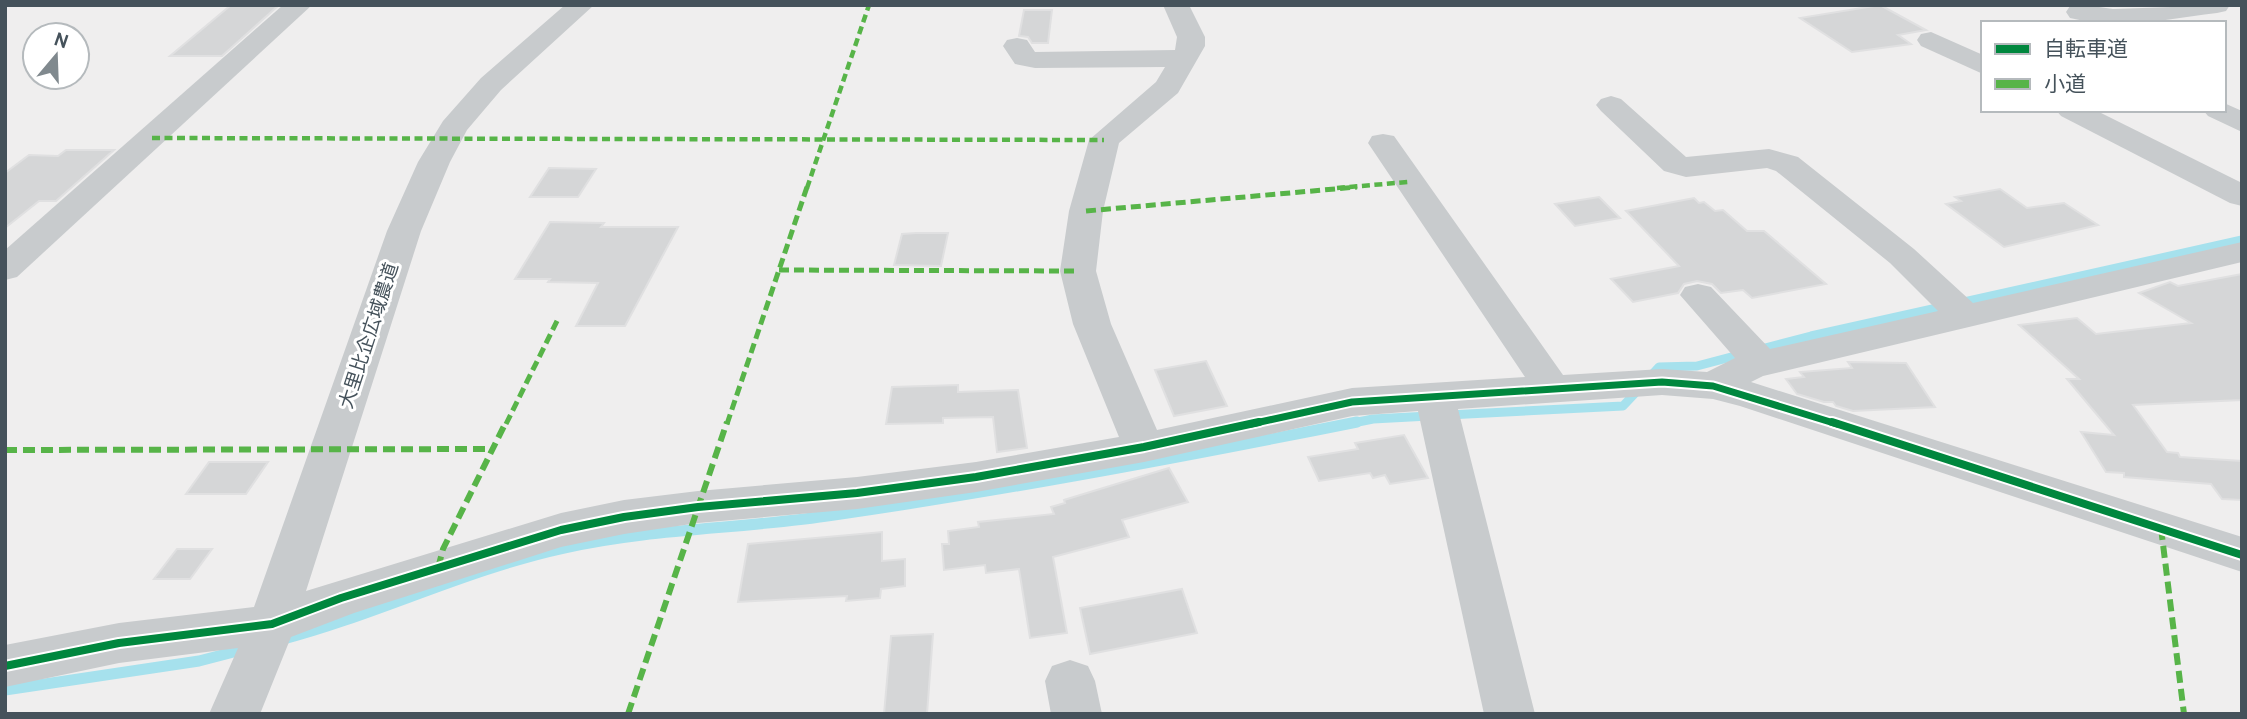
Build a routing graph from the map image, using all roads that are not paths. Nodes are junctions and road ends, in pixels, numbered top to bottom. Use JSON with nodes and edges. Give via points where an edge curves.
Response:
{"nodes":[{"id":1,"x":299,"y":5,"type":"edge"},
{"id":2,"x":581,"y":5,"type":"edge"},
{"id":3,"x":1176,"y":5,"type":"edge"},
{"id":4,"x":2217,"y":5,"type":"edge"},
{"id":5,"x":2232,"y":5,"type":"edge"},
{"id":6,"x":2242,"y":11,"type":"edge"},
{"id":7,"x":2079,"y":12,"type":"dead end"},
{"id":8,"x":1931,"y":40,"type":"dead end"},
{"id":9,"x":1017,"y":46,"type":"dead end"},
{"id":10,"x":1185,"y":58,"type":"junction"},
{"id":11,"x":1981,"y":65,"type":"edge"},
{"id":12,"x":1611,"y":105,"type":"dead end"},
{"id":13,"x":2075,"y":112,"type":"edge"},
{"id":14,"x":2222,"y":112,"type":"edge"},
{"id":15,"x":2242,"y":123,"type":"edge"},
{"id":16,"x":1383,"y":143,"type":"dead end"},
{"id":17,"x":2242,"y":196,"type":"edge"},
{"id":18,"x":2242,"y":252,"type":"edge"},
{"id":19,"x":5,"y":269,"type":"edge"},
{"id":20,"x":1698,"y":295,"type":"dead end"},
{"id":21,"x":1964,"y":315,"type":"junction"},
{"id":22,"x":1761,"y":363,"type":"junction"},
{"id":23,"x":1713,"y":386,"type":"junction"},
{"id":24,"x":1552,"y":388,"type":"junction"},
{"id":25,"x":1435,"y":398,"type":"junction"},
{"id":26,"x":1144,"y":447,"type":"junction"},
{"id":27,"x":2242,"y":555,"type":"edge"},
{"id":28,"x":272,"y":624,"type":"junction"},
{"id":29,"x":5,"y":666,"type":"edge"},
{"id":30,"x":234,"y":714,"type":"edge"},
{"id":31,"x":1510,"y":714,"type":"edge"}],
"edges":[{"from":1,"to":19,"type":"street"},
{"from":2,"to":28,"type":"street","name":"大里比企広域農道","via":[[491,85],[454,127],[434,162],[404,231]]},
{"from":3,"to":10,"type":"street","via":[[1191,37]]},
{"from":4,"to":7,"type":"street","via":[[2118,17]]},
{"from":5,"to":6,"type":"street"},
{"from":8,"to":11,"type":"street"},
{"from":9,"to":10,"type":"street","via":[[1025,58],[1035,60]]},
{"from":10,"to":26,"type":"street","via":[[1168,87],[1104,140],[1077,271],[1093,324]]},
{"from":12,"to":21,"type":"street","via":[[1675,164],[1686,167],[1769,158],[1787,164],[1902,256]]},
{"from":13,"to":17,"type":"street"},
{"from":14,"to":15,"type":"street"},
{"from":16,"to":24,"type":"street"},
{"from":18,"to":21,"type":"street"},
{"from":20,"to":22,"type":"street"},
{"from":21,"to":22,"type":"street"},
{"from":22,"to":23,"type":"street"},
{"from":23,"to":24,"type":"street","via":[[1662,382]]},
{"from":23,"to":27,"type":"street"},
{"from":24,"to":25,"type":"street"},
{"from":25,"to":26,"type":"street","via":[[1352,402]]},
{"from":25,"to":31,"type":"street"},
{"from":26,"to":28,"type":"street","via":[[963,478],[698,507],[561,530]]},
{"from":28,"to":29,"type":"street","via":[[119,643]]},
{"from":28,"to":30,"type":"street","name":"大里比企広域農道"}]}
